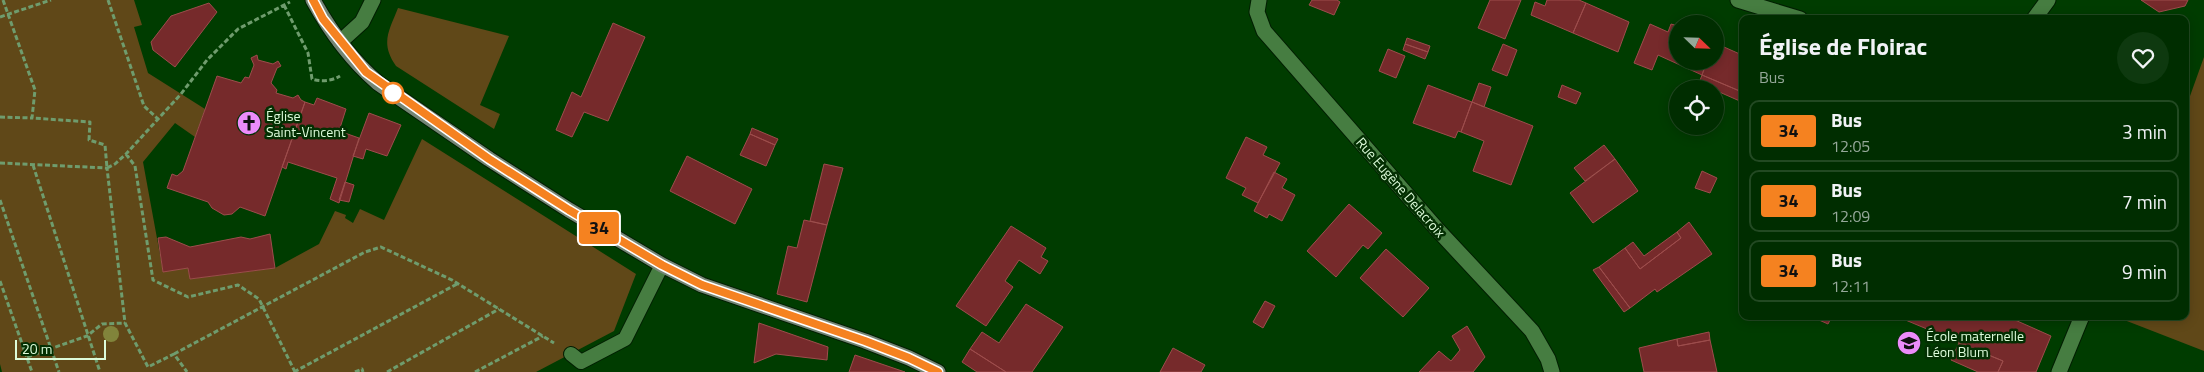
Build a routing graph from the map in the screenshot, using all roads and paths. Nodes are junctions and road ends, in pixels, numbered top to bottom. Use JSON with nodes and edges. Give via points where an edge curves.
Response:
{"nodes":[{"id":1,"x":3,"y":0,"type":"edge"},
{"id":2,"x":51,"y":0,"type":"edge"},
{"id":3,"x":108,"y":0,"type":"edge"},
{"id":4,"x":296,"y":0,"type":"edge"},
{"id":5,"x":313,"y":0,"type":"edge"},
{"id":6,"x":373,"y":0,"type":"edge"},
{"id":7,"x":1259,"y":0,"type":"edge"},
{"id":8,"x":1738,"y":0,"type":"edge"},
{"id":9,"x":2048,"y":0,"type":"edge"},
{"id":10,"x":8,"y":14,"type":"junction"},
{"id":11,"x":1787,"y":15,"type":"edge"},
{"id":12,"x":2037,"y":15,"type":"edge"},
{"id":13,"x":0,"y":17,"type":"edge"},
{"id":14,"x":340,"y":42,"type":"junction"},
{"id":15,"x":0,"y":117,"type":"edge"},
{"id":16,"x":32,"y":118,"type":"junction"},
{"id":17,"x":158,"y":119,"type":"junction"},
{"id":18,"x":126,"y":154,"type":"junction"},
{"id":19,"x":0,"y":163,"type":"edge"},
{"id":20,"x":33,"y":165,"type":"junction"},
{"id":21,"x":107,"y":168,"type":"junction"},
{"id":22,"x":0,"y":200,"type":"edge"},
{"id":23,"x":662,"y":265,"type":"junction"},
{"id":24,"x":0,"y":281,"type":"edge"},
{"id":25,"x":458,"y":283,"type":"junction"},
{"id":26,"x":262,"y":307,"type":"junction"},
{"id":27,"x":500,"y":309,"type":"junction"},
{"id":28,"x":2080,"y":320,"type":"edge"},
{"id":29,"x":125,"y":323,"type":"junction"},
{"id":30,"x":87,"y":336,"type":"junction"},
{"id":31,"x":543,"y":336,"type":"junction"},
{"id":32,"x":51,"y":350,"type":"junction"},
{"id":33,"x":174,"y":354,"type":"junction"},
{"id":34,"x":571,"y":354,"type":"joint"},
{"id":35,"x":27,"y":357,"type":"junction"},
{"id":36,"x":148,"y":367,"type":"junction"},
{"id":37,"x":32,"y":372,"type":"edge"},
{"id":38,"x":59,"y":372,"type":"edge"},
{"id":39,"x":100,"y":372,"type":"edge"},
{"id":40,"x":150,"y":372,"type":"edge"},
{"id":41,"x":186,"y":372,"type":"edge"},
{"id":42,"x":295,"y":372,"type":"edge"},
{"id":43,"x":355,"y":372,"type":"edge"},
{"id":44,"x":363,"y":372,"type":"edge"},
{"id":45,"x":387,"y":372,"type":"edge"},
{"id":46,"x":475,"y":372,"type":"edge"},
{"id":47,"x":938,"y":372,"type":"edge"},
{"id":48,"x":1552,"y":372,"type":"edge"},
{"id":49,"x":2059,"y":372,"type":"edge"}],
"edges":[{"from":1,"to":10,"type":"path"},
{"from":2,"to":10,"type":"path"},
{"from":3,"to":17,"type":"path","via":[[144,106]]},
{"from":4,"to":17,"type":"path","via":[[238,29]]},
{"from":5,"to":14,"type":"street"},
{"from":6,"to":14,"type":"street","via":[[362,22]]},
{"from":7,"to":48,"type":"street","name":"Rue Eugène Delacroix","via":[[1257,12],[1264,31],[1436,228],[1532,331]]},
{"from":8,"to":11,"type":"street"},
{"from":9,"to":12,"type":"street"},
{"from":10,"to":13,"type":"path"},
{"from":10,"to":16,"type":"path","via":[[35,90]]},
{"from":14,"to":23,"type":"street","via":[[372,78],[472,148]]},
{"from":15,"to":16,"type":"path"},
{"from":16,"to":21,"type":"path","via":[[90,122],[89,140],[105,145]]},
{"from":17,"to":18,"type":"path"},
{"from":18,"to":21,"type":"path"},
{"from":18,"to":26,"type":"path","via":[[135,166],[152,280],[188,297],[238,285],[260,299]]},
{"from":19,"to":20,"type":"path"},
{"from":20,"to":21,"type":"path"},
{"from":20,"to":30,"type":"path"},
{"from":21,"to":29,"type":"path"},
{"from":22,"to":32,"type":"path"},
{"from":23,"to":34,"type":"lane","via":[[625,340],[581,362]]},
{"from":23,"to":47,"type":"street","via":[[702,285],[865,341]]},
{"from":24,"to":35,"type":"path"},
{"from":25,"to":26,"type":"path","via":[[381,247],[365,252]]},
{"from":25,"to":27,"type":"path"},
{"from":25,"to":42,"type":"path"},
{"from":26,"to":33,"type":"path"},
{"from":26,"to":42,"type":"path"},
{"from":27,"to":31,"type":"path"},
{"from":27,"to":45,"type":"path"},
{"from":28,"to":49,"type":"street"},
{"from":29,"to":30,"type":"path","via":[[102,324]]},
{"from":29,"to":36,"type":"path"},
{"from":30,"to":32,"type":"path"},
{"from":30,"to":39,"type":"path"},
{"from":31,"to":34,"type":"path"},
{"from":31,"to":46,"type":"path"},
{"from":32,"to":35,"type":"path"},
{"from":32,"to":38,"type":"path"},
{"from":33,"to":36,"type":"path"},
{"from":33,"to":41,"type":"path"},
{"from":35,"to":37,"type":"path"},
{"from":36,"to":40,"type":"path"},
{"from":43,"to":44,"type":"path","via":[[362,369]]}]}
